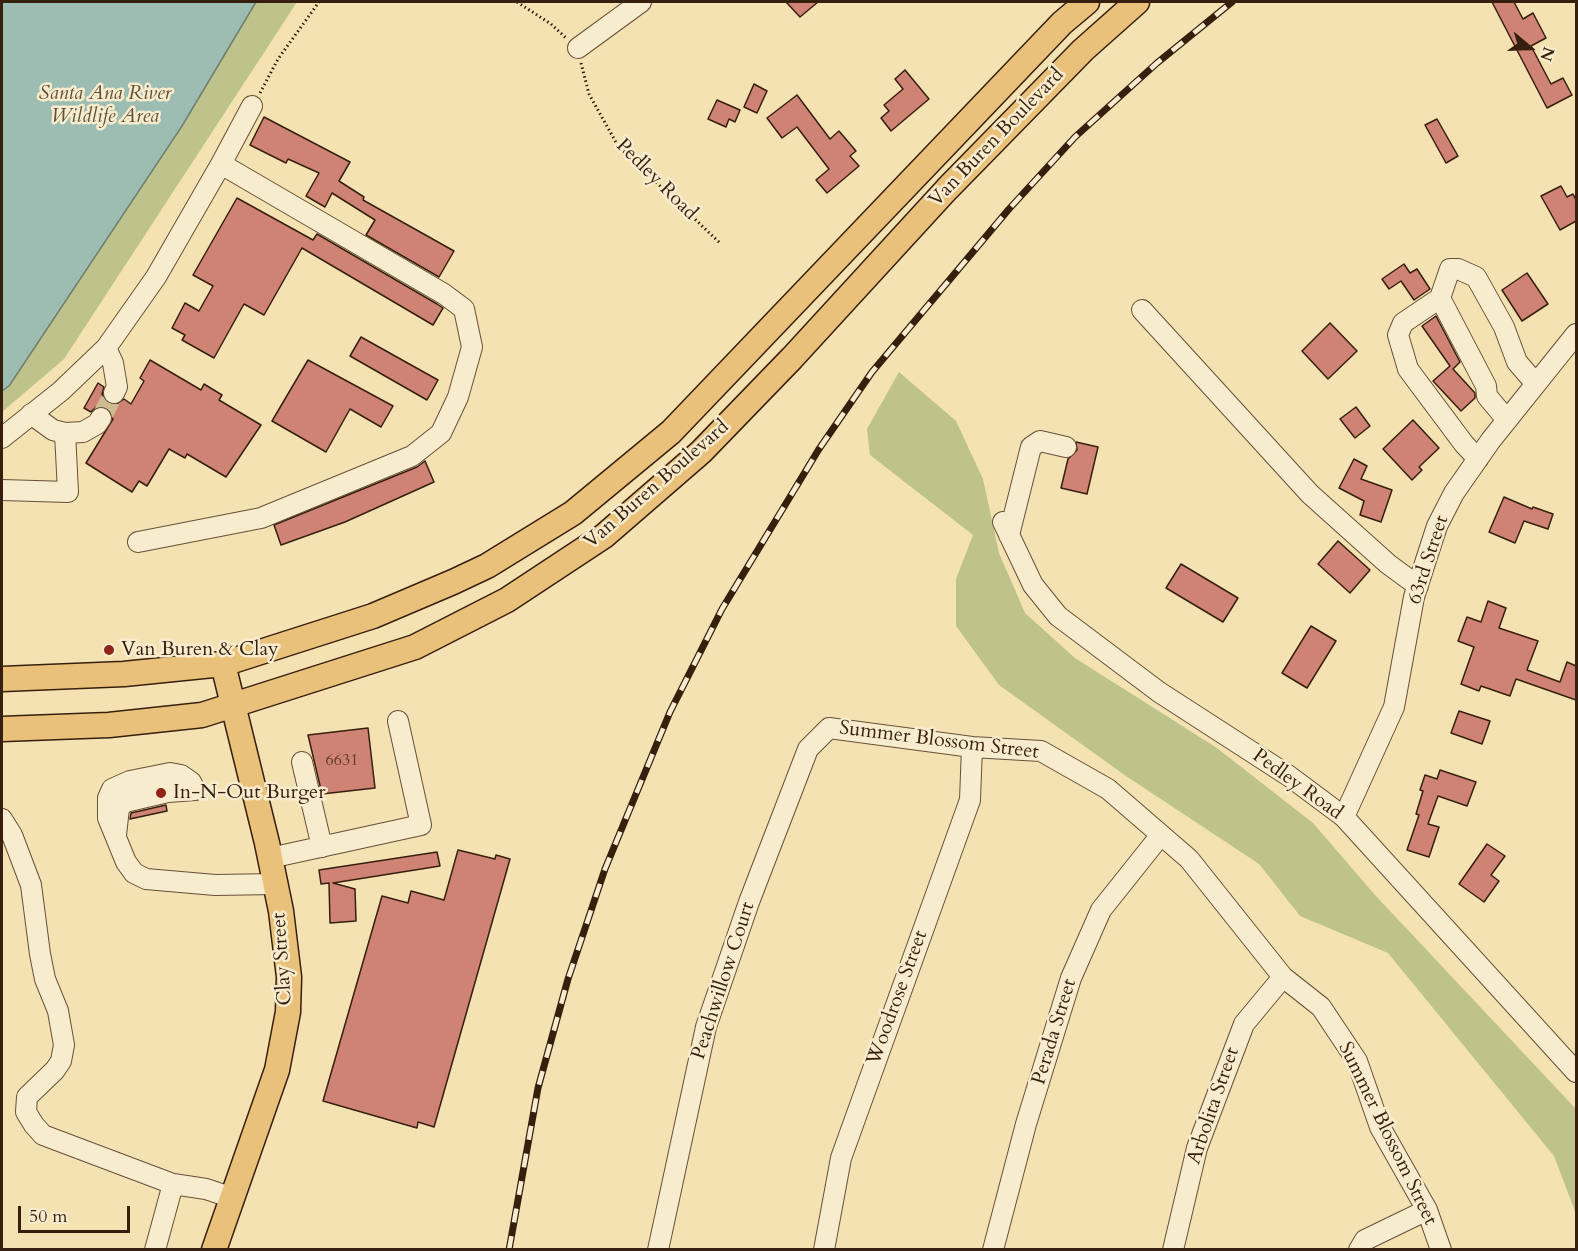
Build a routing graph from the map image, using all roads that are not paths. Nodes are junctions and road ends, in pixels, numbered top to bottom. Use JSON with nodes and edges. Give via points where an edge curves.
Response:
{"nodes":[{"id":1,"x":641,"y":2,"type":"edge"},
{"id":2,"x":1087,"y":2,"type":"edge"},
{"id":3,"x":1137,"y":2,"type":"edge"},
{"id":4,"x":578,"y":48,"type":"road end"},
{"id":5,"x":252,"y":106,"type":"road end"},
{"id":6,"x":221,"y":164,"type":"junction"},
{"id":7,"x":1440,"y":298,"type":"junction"},
{"id":8,"x":1142,"y":310,"type":"dead end"},
{"id":9,"x":1576,"y":334,"type":"edge"},
{"id":10,"x":106,"y":348,"type":"junction"},
{"id":11,"x":1536,"y":384,"type":"junction"},
{"id":12,"x":114,"y":393,"type":"tunnel mouth"},
{"id":13,"x":31,"y":414,"type":"junction"},
{"id":14,"x":101,"y":418,"type":"tunnel mouth"},
{"id":15,"x":1507,"y":420,"type":"junction"},
{"id":16,"x":65,"y":433,"type":"junction"},
{"id":17,"x":2,"y":438,"type":"edge"},
{"id":18,"x":1066,"y":447,"type":"dead end"},
{"id":19,"x":1478,"y":459,"type":"junction"},
{"id":20,"x":2,"y":490,"type":"edge"},
{"id":21,"x":138,"y":542,"type":"dead end"},
{"id":22,"x":1418,"y":586,"type":"junction"},
{"id":23,"x":223,"y":664,"type":"junction"},
{"id":24,"x":2,"y":679,"type":"edge"},
{"id":25,"x":234,"y":706,"type":"junction"},
{"id":26,"x":398,"y":721,"type":"dead end"},
{"id":27,"x":829,"y":728,"type":"joint"},
{"id":28,"x":2,"y":729,"type":"edge"},
{"id":29,"x":972,"y":747,"type":"junction"},
{"id":30,"x":302,"y":762,"type":"dead end"},
{"id":31,"x":195,"y":790,"type":"dead end"},
{"id":32,"x":1344,"y":817,"type":"junction"},
{"id":33,"x":2,"y":819,"type":"edge"},
{"id":34,"x":1160,"y":836,"type":"junction"},
{"id":35,"x":322,"y":847,"type":"junction"},
{"id":36,"x":270,"y":858,"type":"junction"},
{"id":37,"x":276,"y":884,"type":"junction"},
{"id":38,"x":1283,"y":977,"type":"junction"},
{"id":39,"x":1576,"y":1071,"type":"edge"},
{"id":40,"x":173,"y":1184,"type":"junction"},
{"id":41,"x":233,"y":1198,"type":"junction"},
{"id":42,"x":1427,"y":1210,"type":"junction"},
{"id":43,"x":155,"y":1250,"type":"edge"},
{"id":44,"x":214,"y":1250,"type":"edge"},
{"id":45,"x":658,"y":1250,"type":"edge"},
{"id":46,"x":824,"y":1250,"type":"edge"},
{"id":47,"x":993,"y":1250,"type":"edge"},
{"id":48,"x":1173,"y":1250,"type":"edge"},
{"id":49,"x":1359,"y":1250,"type":"edge"},
{"id":50,"x":1441,"y":1250,"type":"edge"}],
"edges":[{"from":1,"to":4,"type":"street"},
{"from":2,"to":23,"type":"main road","name":"Van Buren Boulevard","via":[[1062,23],[671,432],[573,513],[487,566],[453,582],[372,616]]},
{"from":3,"to":25,"type":"main road","name":"Van Buren Boulevard","via":[[1083,50],[963,173],[701,452],[604,536],[507,600],[415,647]]},
{"from":5,"to":6,"type":"street"},
{"from":6,"to":10,"type":"street","via":[[156,277]]},
{"from":6,"to":21,"type":"street","via":[[444,294],[464,309],[472,347],[458,397],[441,434],[412,456],[261,518]]},
{"from":7,"to":11,"type":"street","via":[[1450,269],[1476,277],[1504,327],[1517,362]]},
{"from":7,"to":15,"type":"street","via":[[1486,386],[1487,396]]},
{"from":7,"to":19,"type":"street","via":[[1403,323],[1398,335],[1408,369]]},
{"from":8,"to":22,"type":"street","via":[[1310,494]]},
{"from":9,"to":11,"type":"street","name":"63rd Street"},
{"from":10,"to":12,"type":"street","via":[[113,363],[117,387]]},
{"from":10,"to":13,"type":"street"},
{"from":11,"to":15,"type":"street","name":"63rd Street"},
{"from":13,"to":16,"type":"street","via":[[53,430]]},
{"from":13,"to":17,"type":"street"},
{"from":14,"to":16,"type":"street","via":[[83,432]]},
{"from":15,"to":19,"type":"street","name":"63rd Street"},
{"from":16,"to":20,"type":"street","via":[[68,492]]},
{"from":18,"to":32,"type":"street","name":"Pedley Road","via":[[1040,441],[1031,447],[1006,529],[1033,585],[1058,616],[1159,692],[1289,776]]},
{"from":19,"to":22,"type":"street","name":"63rd Street","via":[[1437,526]]},
{"from":22,"to":32,"type":"street","name":"63rd Street","via":[[1394,707]]},
{"from":23,"to":24,"type":"main road","name":"Van Buren Boulevard","via":[[124,674]]},
{"from":23,"to":25,"type":"main road","name":"Clay Street"},
{"from":25,"to":28,"type":"main road","name":"Van Buren Boulevard","via":[[202,715],[118,725]]},
{"from":25,"to":36,"type":"main road","name":"Clay Street"},
{"from":26,"to":35,"type":"street","via":[[421,825]]},
{"from":27,"to":29,"type":"street","name":"Summer Blossom Street"},
{"from":27,"to":45,"type":"street","name":"Peachwillow Court","via":[[808,749],[706,1027]]},
{"from":29,"to":34,"type":"street","name":"Summer Blossom Street","via":[[1041,751],[1108,789]]},
{"from":29,"to":46,"type":"street","name":"Woodrose Street","via":[[970,800],[841,1158]]},
{"from":30,"to":35,"type":"street"},
{"from":31,"to":37,"type":"street","via":[[125,802],[119,808],[116,835],[134,873],[146,879],[215,885]]},
{"from":32,"to":39,"type":"street","name":"Pedley Road"},
{"from":33,"to":40,"type":"street","via":[[31,885],[45,979],[58,1011],[64,1045],[55,1070],[27,1097],[26,1112],[44,1135]]},
{"from":34,"to":38,"type":"street","name":"Summer Blossom Street","via":[[1189,859]]},
{"from":34,"to":47,"type":"street","name":"Perada Street","via":[[1101,910],[1071,978],[1026,1124]]},
{"from":35,"to":36,"type":"street"},
{"from":36,"to":37,"type":"main road","name":"Clay Street"},
{"from":37,"to":41,"type":"main road","name":"Clay Street","via":[[289,977],[288,1012],[277,1070]]},
{"from":38,"to":42,"type":"street","name":"Summer Blossom Street","via":[[1321,1006],[1357,1061],[1380,1127]]},
{"from":38,"to":48,"type":"street","name":"Arbolita Street","via":[[1244,1024],[1197,1148]]},
{"from":40,"to":41,"type":"street"},
{"from":40,"to":43,"type":"street"},
{"from":41,"to":44,"type":"main road","name":"Clay Street"},
{"from":42,"to":49,"type":"street","via":[[1365,1240]]},
{"from":42,"to":50,"type":"street","name":"Summer Blossom Street"}]}
